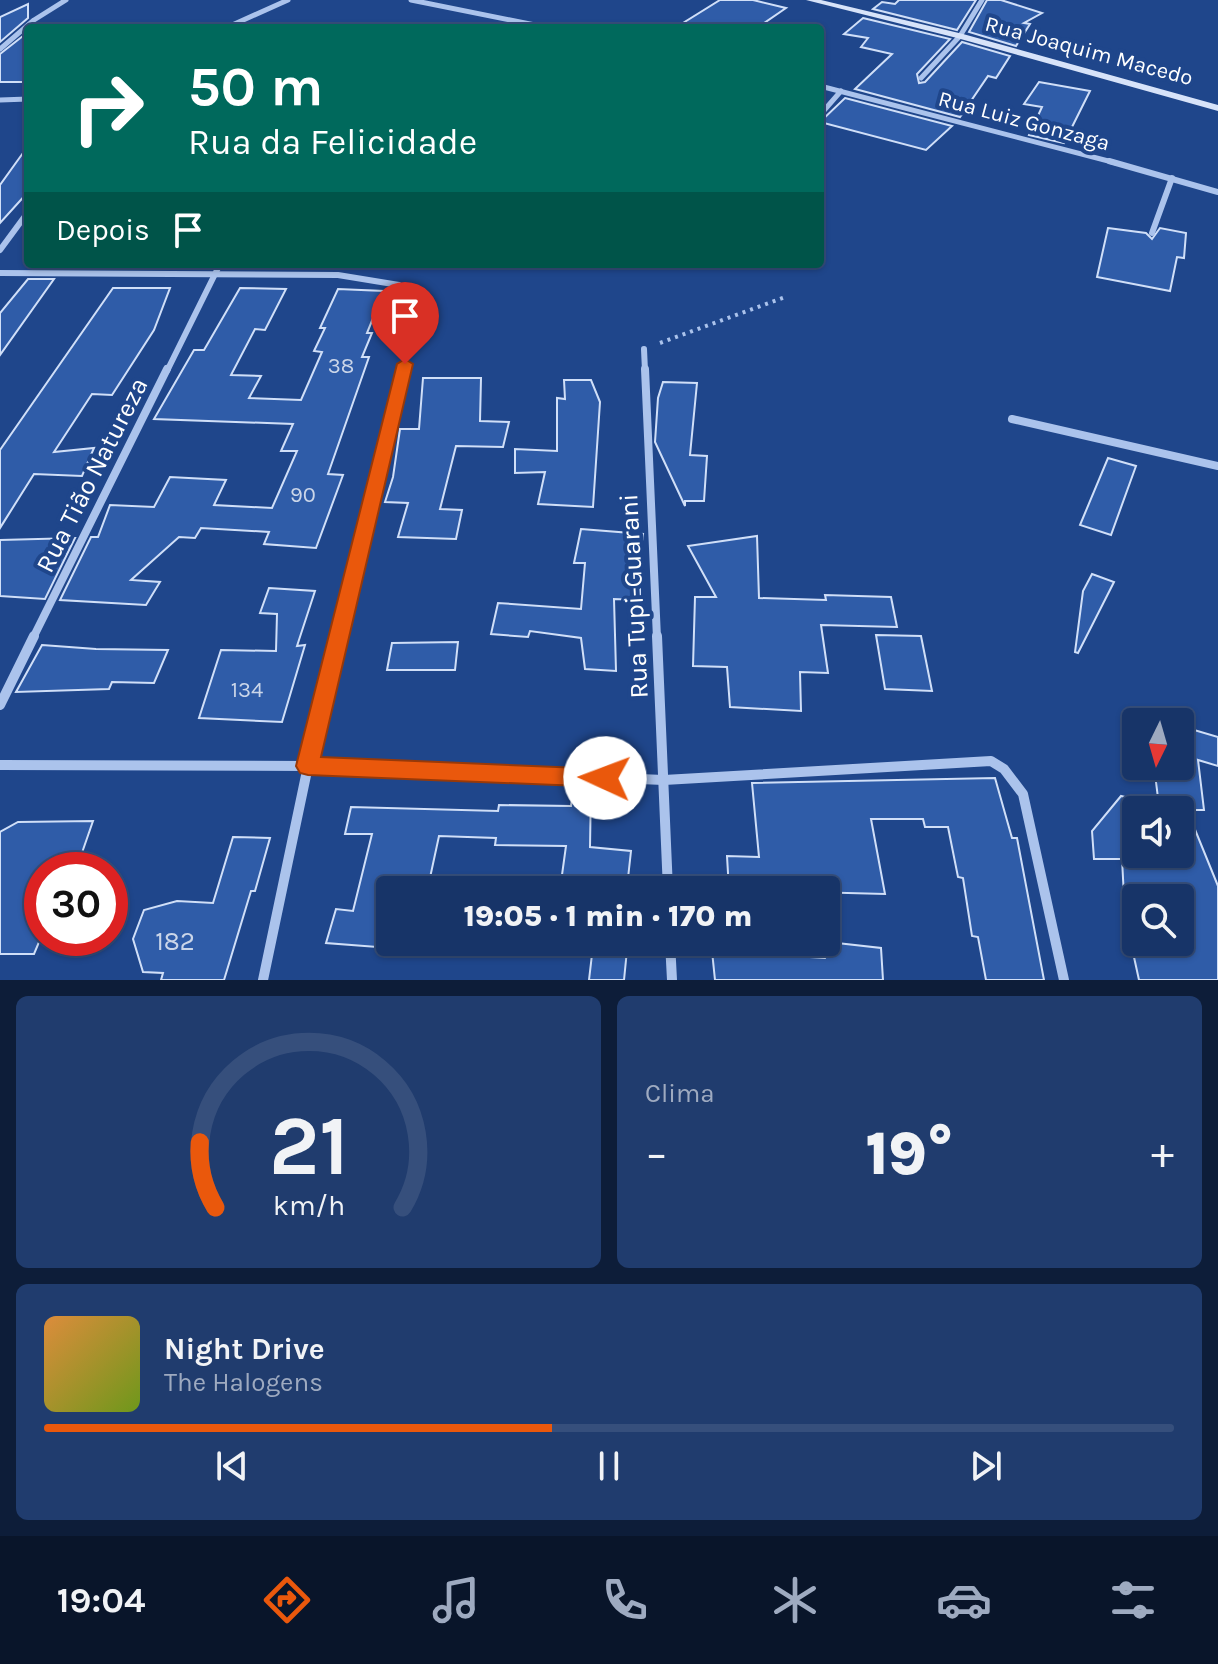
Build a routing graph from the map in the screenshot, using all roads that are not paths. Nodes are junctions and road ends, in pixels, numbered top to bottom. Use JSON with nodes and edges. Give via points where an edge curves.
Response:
{"nodes":[{"id":1,"x":66,"y":0,"type":"edge"},
{"id":2,"x":288,"y":0,"type":"edge"},
{"id":3,"x":411,"y":0,"type":"edge"},
{"id":4,"x":810,"y":0,"type":"edge"},
{"id":5,"x":982,"y":0,"type":"edge"},
{"id":6,"x":29,"y":24,"type":"edge"},
{"id":7,"x":238,"y":24,"type":"edge"},
{"id":8,"x":530,"y":24,"type":"edge"},
{"id":9,"x":24,"y":29,"type":"edge"},
{"id":10,"x":960,"y":36,"type":"junction"},
{"id":11,"x":0,"y":49,"type":"edge"},
{"id":12,"x":921,"y":78,"type":"dead end"},
{"id":13,"x":824,"y":87,"type":"edge"},
{"id":14,"x":841,"y":91,"type":"junction"},
{"id":15,"x":24,"y":99,"type":"edge"},
{"id":16,"x":0,"y":100,"type":"edge"},
{"id":17,"x":1218,"y":108,"type":"edge"},
{"id":18,"x":824,"y":110,"type":"edge"},
{"id":19,"x":1172,"y":178,"type":"junction"},
{"id":20,"x":1218,"y":192,"type":"edge"},
{"id":21,"x":24,"y":217,"type":"edge"},
{"id":22,"x":1152,"y":233,"type":"dead end"},
{"id":23,"x":0,"y":250,"type":"edge"},
{"id":24,"x":218,"y":268,"type":"edge"},
{"id":25,"x":0,"y":273,"type":"edge"},
{"id":26,"x":644,"y":349,"type":"road end"},
{"id":27,"x":1012,"y":419,"type":"dead end"},
{"id":28,"x":1218,"y":466,"type":"edge"},
{"id":29,"x":0,"y":705,"type":"edge"},
{"id":30,"x":0,"y":765,"type":"edge"},
{"id":31,"x":308,"y":766,"type":"junction"},
{"id":32,"x":664,"y":780,"type":"junction"},
{"id":33,"x":667,"y":876,"type":"edge"},
{"id":34,"x":671,"y":956,"type":"edge"},
{"id":35,"x":263,"y":980,"type":"edge"},
{"id":36,"x":672,"y":980,"type":"edge"},
{"id":37,"x":1064,"y":980,"type":"edge"}],
"edges":[{"from":1,"to":6,"type":"street"},
{"from":2,"to":7,"type":"street"},
{"from":3,"to":8,"type":"street"},
{"from":4,"to":10,"type":"street","name":"Rua Joaquim Macedo"},
{"from":5,"to":10,"type":"street"},
{"from":9,"to":11,"type":"street"},
{"from":10,"to":12,"type":"street"},
{"from":10,"to":17,"type":"street","name":"Rua Joaquim Macedo"},
{"from":13,"to":14,"type":"street","name":"Rua Luiz Gonzaga"},
{"from":14,"to":18,"type":"street"},
{"from":14,"to":19,"type":"street","name":"Rua Luiz Gonzaga"},
{"from":15,"to":16,"type":"street"},
{"from":19,"to":20,"type":"street","name":"Rua Luiz Gonzaga"},
{"from":19,"to":22,"type":"street"},
{"from":21,"to":23,"type":"street"},
{"from":24,"to":25,"type":"street"},
{"from":24,"to":29,"type":"street","name":"Rua Tião Natureza"},
{"from":24,"to":31,"type":"street","via":[[371,278],[399,285],[420,302]]},
{"from":26,"to":32,"type":"street","name":"Rua Tupi-Guarani"},
{"from":27,"to":28,"type":"street"},
{"from":30,"to":31,"type":"street"},
{"from":31,"to":32,"type":"street"},
{"from":31,"to":35,"type":"street"},
{"from":32,"to":33,"type":"street","name":"Rua Tupi-Guarani"},
{"from":32,"to":37,"type":"street","via":[[991,761],[1023,794]]},
{"from":34,"to":36,"type":"street"}]}
